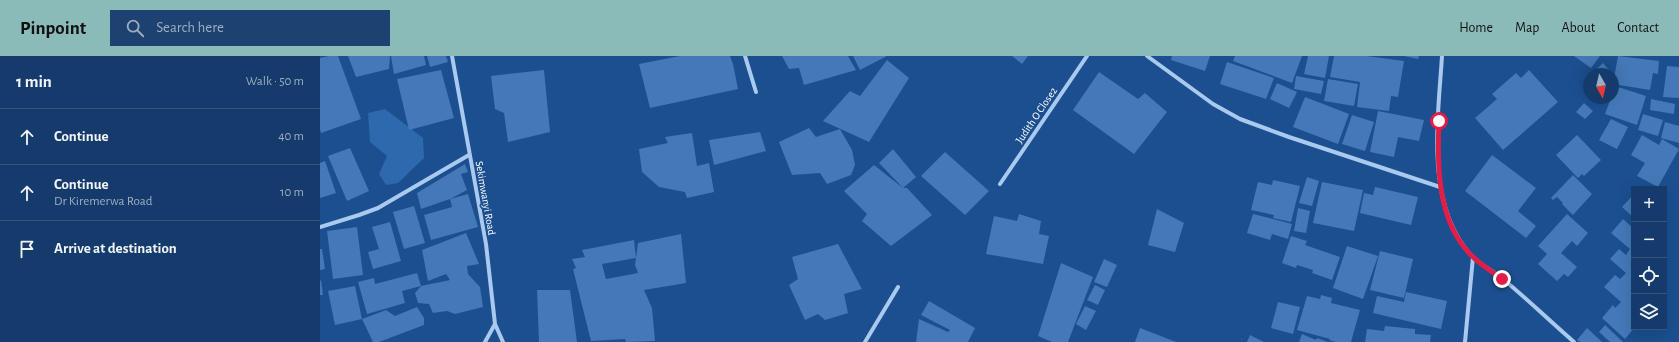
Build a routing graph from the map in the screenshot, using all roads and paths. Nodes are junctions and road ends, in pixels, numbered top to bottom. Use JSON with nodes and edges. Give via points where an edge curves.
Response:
{"nodes":[{"id":1,"x":452,"y":56,"type":"edge"},
{"id":2,"x":745,"y":56,"type":"edge"},
{"id":3,"x":1087,"y":56,"type":"edge"},
{"id":4,"x":1146,"y":56,"type":"edge"},
{"id":5,"x":1442,"y":56,"type":"edge"},
{"id":6,"x":756,"y":92,"type":"dead end"},
{"id":7,"x":469,"y":154,"type":"junction"},
{"id":8,"x":1000,"y":184,"type":"dead end"},
{"id":9,"x":1440,"y":187,"type":"junction"},
{"id":10,"x":320,"y":227,"type":"edge"},
{"id":11,"x":1473,"y":257,"type":"junction"},
{"id":12,"x":898,"y":287,"type":"dead end"},
{"id":13,"x":495,"y":324,"type":"junction"},
{"id":14,"x":485,"y":342,"type":"edge"},
{"id":15,"x":503,"y":342,"type":"edge"},
{"id":16,"x":865,"y":342,"type":"edge"},
{"id":17,"x":1465,"y":342,"type":"edge"},
{"id":18,"x":1574,"y":342,"type":"edge"}],
"edges":[{"from":1,"to":7,"type":"street","name":"Sekimwanyi Road"},
{"from":2,"to":6,"type":"street"},
{"from":3,"to":8,"type":"street","name":"Judith O Close2"},
{"from":4,"to":9,"type":"street","via":[[1212,104],[1240,119]]},
{"from":5,"to":9,"type":"street","via":[[1437,152]]},
{"from":7,"to":10,"type":"street","via":[[378,208]]},
{"from":7,"to":13,"type":"street","name":"Sekimwanyi Road","via":[[486,244]]},
{"from":9,"to":11,"type":"street","via":[[1450,224]]},
{"from":11,"to":17,"type":"street"},
{"from":11,"to":18,"type":"street"},
{"from":12,"to":16,"type":"street"},
{"from":13,"to":14,"type":"street"},
{"from":13,"to":15,"type":"street","name":"Sekimwanyi Road"}]}
